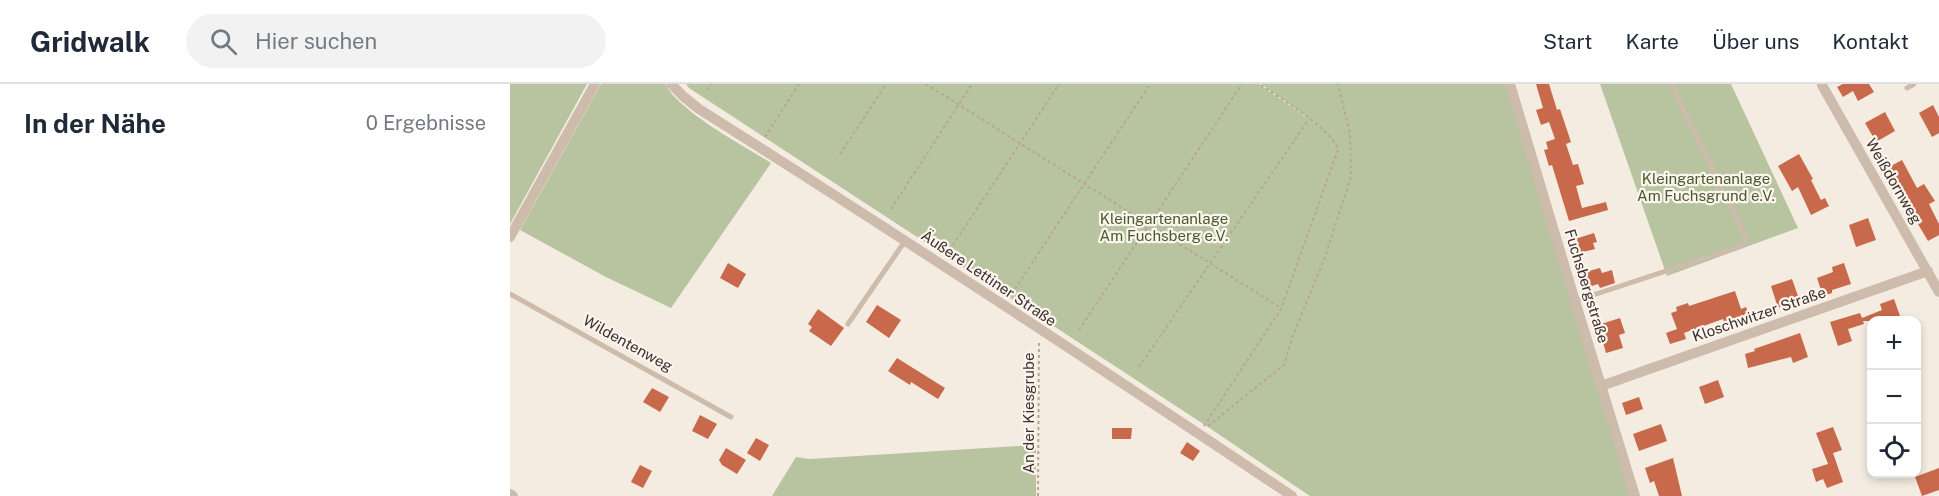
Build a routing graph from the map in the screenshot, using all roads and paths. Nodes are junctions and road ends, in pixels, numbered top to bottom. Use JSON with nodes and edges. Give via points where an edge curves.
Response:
{"nodes":[{"id":1,"x":595,"y":84,"type":"edge"},
{"id":2,"x":671,"y":84,"type":"edge"},
{"id":3,"x":711,"y":84,"type":"edge"},
{"id":4,"x":798,"y":84,"type":"edge"},
{"id":5,"x":886,"y":84,"type":"edge"},
{"id":6,"x":926,"y":84,"type":"edge"},
{"id":7,"x":972,"y":84,"type":"edge"},
{"id":8,"x":1059,"y":84,"type":"edge"},
{"id":9,"x":1150,"y":84,"type":"edge"},
{"id":10,"x":1242,"y":84,"type":"edge"},
{"id":11,"x":1259,"y":84,"type":"edge"},
{"id":12,"x":1338,"y":84,"type":"edge"},
{"id":13,"x":1510,"y":84,"type":"edge"},
{"id":14,"x":1671,"y":84,"type":"edge"},
{"id":15,"x":1914,"y":84,"type":"edge"},
{"id":16,"x":1822,"y":85,"type":"edge"},
{"id":17,"x":1907,"y":88,"type":"dead end"},
{"id":18,"x":707,"y":90,"type":"dead end"},
{"id":19,"x":959,"y":105,"type":"junction"},
{"id":20,"x":1309,"y":119,"type":"junction"},
{"id":21,"x":1020,"y":144,"type":"junction"},
{"id":22,"x":759,"y":147,"type":"junction"},
{"id":23,"x":840,"y":154,"type":"dead end"},
{"id":24,"x":1084,"y":184,"type":"junction"},
{"id":25,"x":891,"y":209,"type":"dead end"},
{"id":26,"x":1148,"y":226,"type":"junction"},
{"id":27,"x":510,"y":237,"type":"edge"},
{"id":28,"x":906,"y":240,"type":"junction"},
{"id":29,"x":954,"y":245,"type":"dead end"},
{"id":30,"x":1210,"y":264,"type":"junction"},
{"id":31,"x":1928,"y":271,"type":"junction"},
{"id":32,"x":1015,"y":289,"type":"dead end"},
{"id":33,"x":1939,"y":292,"type":"edge"},
{"id":34,"x":510,"y":294,"type":"edge"},
{"id":35,"x":1575,"y":301,"type":"junction"},
{"id":36,"x":1281,"y":309,"type":"junction"},
{"id":37,"x":848,"y":324,"type":"dead end"},
{"id":38,"x":1040,"y":330,"type":"junction"},
{"id":39,"x":1080,"y":330,"type":"dead end"},
{"id":40,"x":1139,"y":367,"type":"dead end"},
{"id":41,"x":1601,"y":386,"type":"junction"},
{"id":42,"x":731,"y":417,"type":"dead end"},
{"id":43,"x":1199,"y":434,"type":"junction"},
{"id":44,"x":1038,"y":496,"type":"edge"},
{"id":45,"x":1292,"y":496,"type":"edge"},
{"id":46,"x":1635,"y":496,"type":"edge"}],
"edges":[{"from":1,"to":27,"type":"street"},
{"from":2,"to":22,"type":"street","name":"Äußere Lettiner Straße","via":[[699,109]]},
{"from":3,"to":18,"type":"path"},
{"from":4,"to":22,"type":"path"},
{"from":5,"to":23,"type":"path"},
{"from":6,"to":19,"type":"path"},
{"from":7,"to":19,"type":"path"},
{"from":8,"to":21,"type":"path"},
{"from":9,"to":24,"type":"path"},
{"from":10,"to":26,"type":"path"},
{"from":11,"to":20,"type":"path"},
{"from":12,"to":43,"type":"path","via":[[1350,134],[1351,177],[1284,365]]},
{"from":13,"to":35,"type":"street","name":"Fuchsbergstraße"},
{"from":14,"to":35,"type":"lane","via":[[1747,240],[1742,246]]},
{"from":15,"to":17,"type":"lane"},
{"from":16,"to":31,"type":"street","name":"Weißdornweg"},
{"from":19,"to":21,"type":"path"},
{"from":19,"to":25,"type":"path"},
{"from":20,"to":30,"type":"path"},
{"from":20,"to":36,"type":"path","via":[[1333,138],[1338,150]]},
{"from":21,"to":24,"type":"path"},
{"from":21,"to":29,"type":"path"},
{"from":22,"to":28,"type":"street","name":"Äußere Lettiner Straße"},
{"from":24,"to":26,"type":"path"},
{"from":24,"to":32,"type":"path"},
{"from":26,"to":30,"type":"path"},
{"from":26,"to":39,"type":"path"},
{"from":28,"to":37,"type":"lane"},
{"from":28,"to":38,"type":"street","name":"Äußere Lettiner Straße"},
{"from":30,"to":36,"type":"path"},
{"from":30,"to":40,"type":"path"},
{"from":31,"to":33,"type":"street","name":"Weißdornweg"},
{"from":31,"to":41,"type":"street","name":"Kloschwitzer Straße"},
{"from":34,"to":42,"type":"lane","name":"Wildentenweg"},
{"from":35,"to":41,"type":"street","name":"Fuchsbergstraße"},
{"from":36,"to":43,"type":"path"},
{"from":38,"to":43,"type":"street","name":"Äußere Lettiner Straße"},
{"from":38,"to":44,"type":"path","name":"An der Kiesgrube"},
{"from":41,"to":46,"type":"street","name":"Fuchsbergstraße"},
{"from":43,"to":45,"type":"street","name":"Äußere Lettiner Straße"}]}
